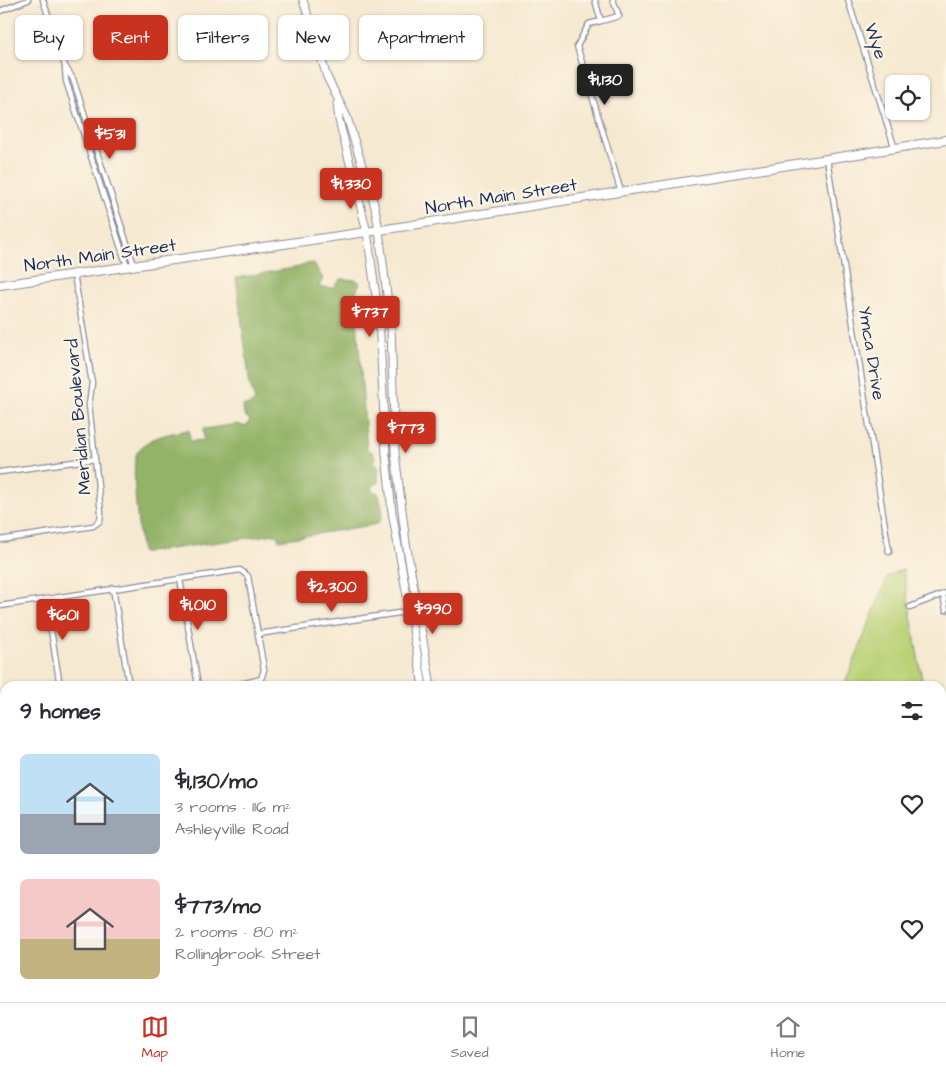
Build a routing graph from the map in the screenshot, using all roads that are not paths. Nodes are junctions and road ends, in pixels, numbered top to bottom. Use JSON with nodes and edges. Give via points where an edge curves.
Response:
{"nodes":[{"id":1,"x":28,"y":0,"type":"edge"},
{"id":2,"x":44,"y":0,"type":"edge"},
{"id":3,"x":302,"y":0,"type":"edge"},
{"id":4,"x":595,"y":0,"type":"edge"},
{"id":5,"x":613,"y":0,"type":"edge"},
{"id":6,"x":848,"y":0,"type":"edge"},
{"id":7,"x":0,"y":11,"type":"edge"},
{"id":8,"x":601,"y":21,"type":"junction"},
{"id":9,"x":65,"y":66,"type":"junction"},
{"id":10,"x":337,"y":99,"type":"junction"},
{"id":11,"x":89,"y":127,"type":"junction"},
{"id":12,"x":82,"y":130,"type":"junction"},
{"id":13,"x":946,"y":140,"type":"edge"},
{"id":14,"x":895,"y":149,"type":"junction"},
{"id":15,"x":827,"y":159,"type":"junction"},
{"id":16,"x":110,"y":192,"type":"junction"},
{"id":17,"x":621,"y":192,"type":"junction"},
{"id":18,"x":104,"y":194,"type":"junction"},
{"id":19,"x":379,"y":230,"type":"junction"},
{"id":20,"x":367,"y":232,"type":"junction"},
{"id":21,"x":131,"y":265,"type":"junction"},
{"id":22,"x":74,"y":274,"type":"junction"},
{"id":23,"x":0,"y":284,"type":"edge"},
{"id":24,"x":95,"y":458,"type":"junction"},
{"id":25,"x":0,"y":472,"type":"edge"},
{"id":26,"x":0,"y":540,"type":"edge"},
{"id":27,"x":889,"y":552,"type":"dead end"},
{"id":28,"x":180,"y":578,"type":"junction"},
{"id":29,"x":113,"y":588,"type":"junction"},
{"id":30,"x":945,"y":594,"type":"edge"},
{"id":31,"x":46,"y":598,"type":"junction"},
{"id":32,"x":0,"y":606,"type":"edge"},
{"id":33,"x":910,"y":607,"type":"dead end"},
{"id":34,"x":418,"y":610,"type":"junction"},
{"id":35,"x":946,"y":610,"type":"edge"},
{"id":36,"x":410,"y":611,"type":"junction"},
{"id":37,"x":258,"y":634,"type":"junction"},
{"id":38,"x":59,"y":681,"type":"edge"},
{"id":39,"x":128,"y":681,"type":"edge"},
{"id":40,"x":197,"y":681,"type":"edge"},
{"id":41,"x":258,"y":681,"type":"edge"},
{"id":42,"x":422,"y":681,"type":"edge"},
{"id":43,"x":430,"y":681,"type":"edge"}],
"edges":[{"from":1,"to":7,"type":"street"},
{"from":2,"to":9,"type":"street"},
{"from":3,"to":10,"type":"main road"},
{"from":4,"to":8,"type":"street"},
{"from":5,"to":8,"type":"street","via":[[619,16]]},
{"from":6,"to":14,"type":"street","name":"Wye"},
{"from":8,"to":17,"type":"street","via":[[589,24],[576,46]]},
{"from":9,"to":11,"type":"street","via":[[73,79]]},
{"from":9,"to":12,"type":"street","via":[[66,81]]},
{"from":10,"to":19,"type":"main road","via":[[347,117]]},
{"from":10,"to":20,"type":"main road","via":[[339,120]]},
{"from":11,"to":12,"type":"street"},
{"from":11,"to":16,"type":"street"},
{"from":12,"to":18,"type":"street"},
{"from":13,"to":14,"type":"main road","name":"North Main Street"},
{"from":14,"to":15,"type":"main road","name":"North Main Street"},
{"from":15,"to":17,"type":"main road","name":"North Main Street"},
{"from":15,"to":27,"type":"street","name":"Ymca Drive"},
{"from":16,"to":18,"type":"street"},
{"from":16,"to":21,"type":"street"},
{"from":17,"to":19,"type":"main road","name":"North Main Street"},
{"from":18,"to":21,"type":"street"},
{"from":19,"to":20,"type":"main road","name":"North Main Street"},
{"from":19,"to":34,"type":"main road","via":[[391,327],[395,454]]},
{"from":20,"to":21,"type":"main road","name":"North Main Street"},
{"from":20,"to":36,"type":"main road","via":[[383,361],[386,455],[392,512]]},
{"from":21,"to":22,"type":"main road","name":"North Main Street"},
{"from":22,"to":23,"type":"main road","name":"North Main Street"},
{"from":22,"to":24,"type":"street","name":"Meridian Boulevard","via":[[92,383],[89,405]]},
{"from":24,"to":25,"type":"street"},
{"from":24,"to":26,"type":"street","name":"Meridian Boulevard","via":[[100,521],[93,526]]},
{"from":28,"to":29,"type":"street"},
{"from":28,"to":37,"type":"street","via":[[235,569],[248,576]]},
{"from":28,"to":40,"type":"street"},
{"from":29,"to":31,"type":"street"},
{"from":29,"to":39,"type":"street"},
{"from":30,"to":33,"type":"street"},
{"from":30,"to":35,"type":"street"},
{"from":31,"to":32,"type":"street"},
{"from":31,"to":38,"type":"street"},
{"from":34,"to":36,"type":"street"},
{"from":34,"to":43,"type":"main road"},
{"from":36,"to":37,"type":"street"},
{"from":36,"to":42,"type":"main road"},
{"from":37,"to":41,"type":"street","via":[[262,674]]}]}
